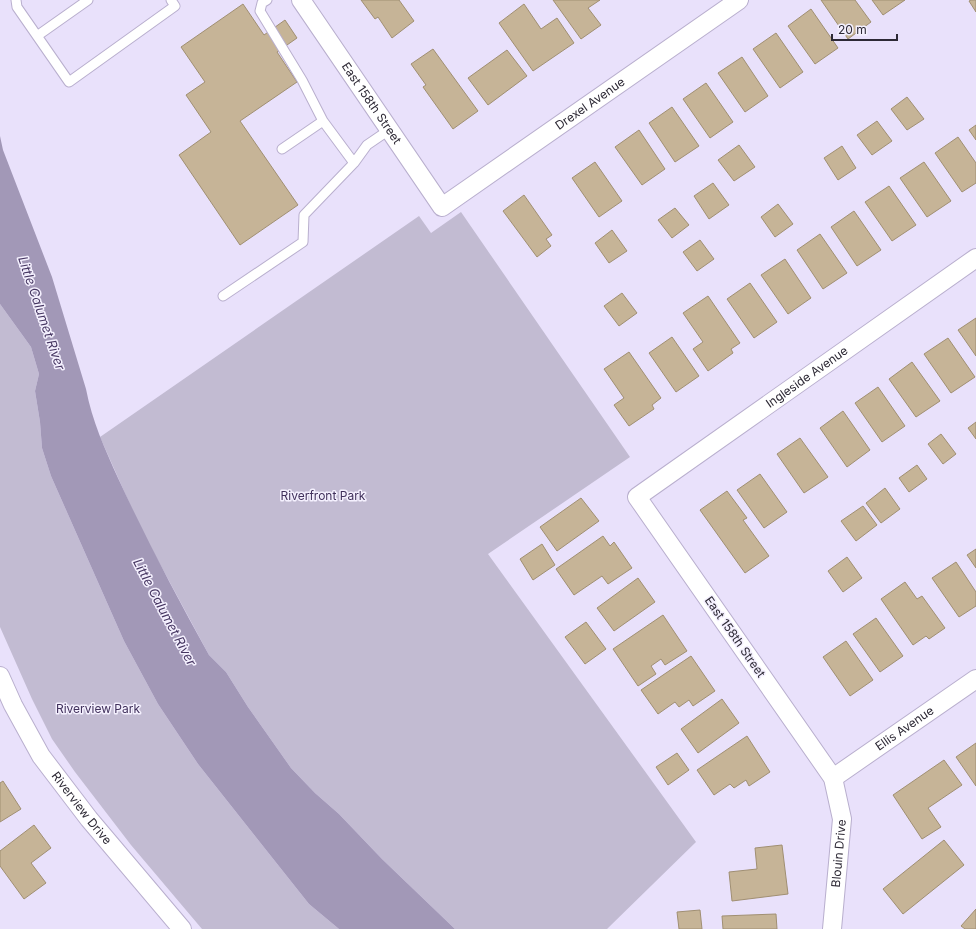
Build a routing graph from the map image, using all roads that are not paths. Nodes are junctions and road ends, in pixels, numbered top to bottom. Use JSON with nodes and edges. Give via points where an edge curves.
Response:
{"nodes":[{"id":1,"x":16,"y":0,"type":"edge"},
{"id":2,"x":88,"y":0,"type":"edge"},
{"id":3,"x":267,"y":0,"type":"edge"},
{"id":4,"x":301,"y":0,"type":"edge"},
{"id":5,"x":739,"y":0,"type":"edge"},
{"id":6,"x":173,"y":3,"type":"edge"},
{"id":7,"x":37,"y":36,"type":"junction"},
{"id":8,"x":323,"y":121,"type":"junction"},
{"id":9,"x":389,"y":130,"type":"junction"},
{"id":10,"x":282,"y":149,"type":"dead end"},
{"id":11,"x":354,"y":163,"type":"junction"},
{"id":12,"x":442,"y":207,"type":"joint"},
{"id":13,"x":976,"y":258,"type":"edge"},
{"id":14,"x":223,"y":296,"type":"dead end"},
{"id":15,"x":637,"y":497,"type":"joint"},
{"id":16,"x":0,"y":676,"type":"edge"},
{"id":17,"x":976,"y":679,"type":"edge"},
{"id":18,"x":833,"y":778,"type":"junction"},
{"id":19,"x":182,"y":929,"type":"edge"},
{"id":20,"x":832,"y":929,"type":"edge"}],
"edges":[{"from":1,"to":7,"type":"lane"},
{"from":2,"to":7,"type":"lane"},
{"from":3,"to":8,"type":"lane","via":[[262,3],[260,11],[302,80]]},
{"from":4,"to":9,"type":"street","name":"East 158th Street"},
{"from":5,"to":12,"type":"street","name":"Drexel Avenue"},
{"from":6,"to":7,"type":"lane","via":[[69,82]]},
{"from":8,"to":10,"type":"lane"},
{"from":8,"to":11,"type":"lane"},
{"from":9,"to":11,"type":"lane","via":[[367,145]]},
{"from":9,"to":12,"type":"street","name":"East 158th Street"},
{"from":11,"to":14,"type":"lane","via":[[304,215],[303,242]]},
{"from":13,"to":15,"type":"street","name":"Ingleside Avenue"},
{"from":15,"to":18,"type":"street","name":"East 158th Street"},
{"from":16,"to":19,"type":"street","name":"Riverview Drive","via":[[41,756],[89,819]]},
{"from":17,"to":18,"type":"street","name":"Ellis Avenue"},
{"from":18,"to":20,"type":"street","name":"Blouin Drive","via":[[842,819]]}]}
